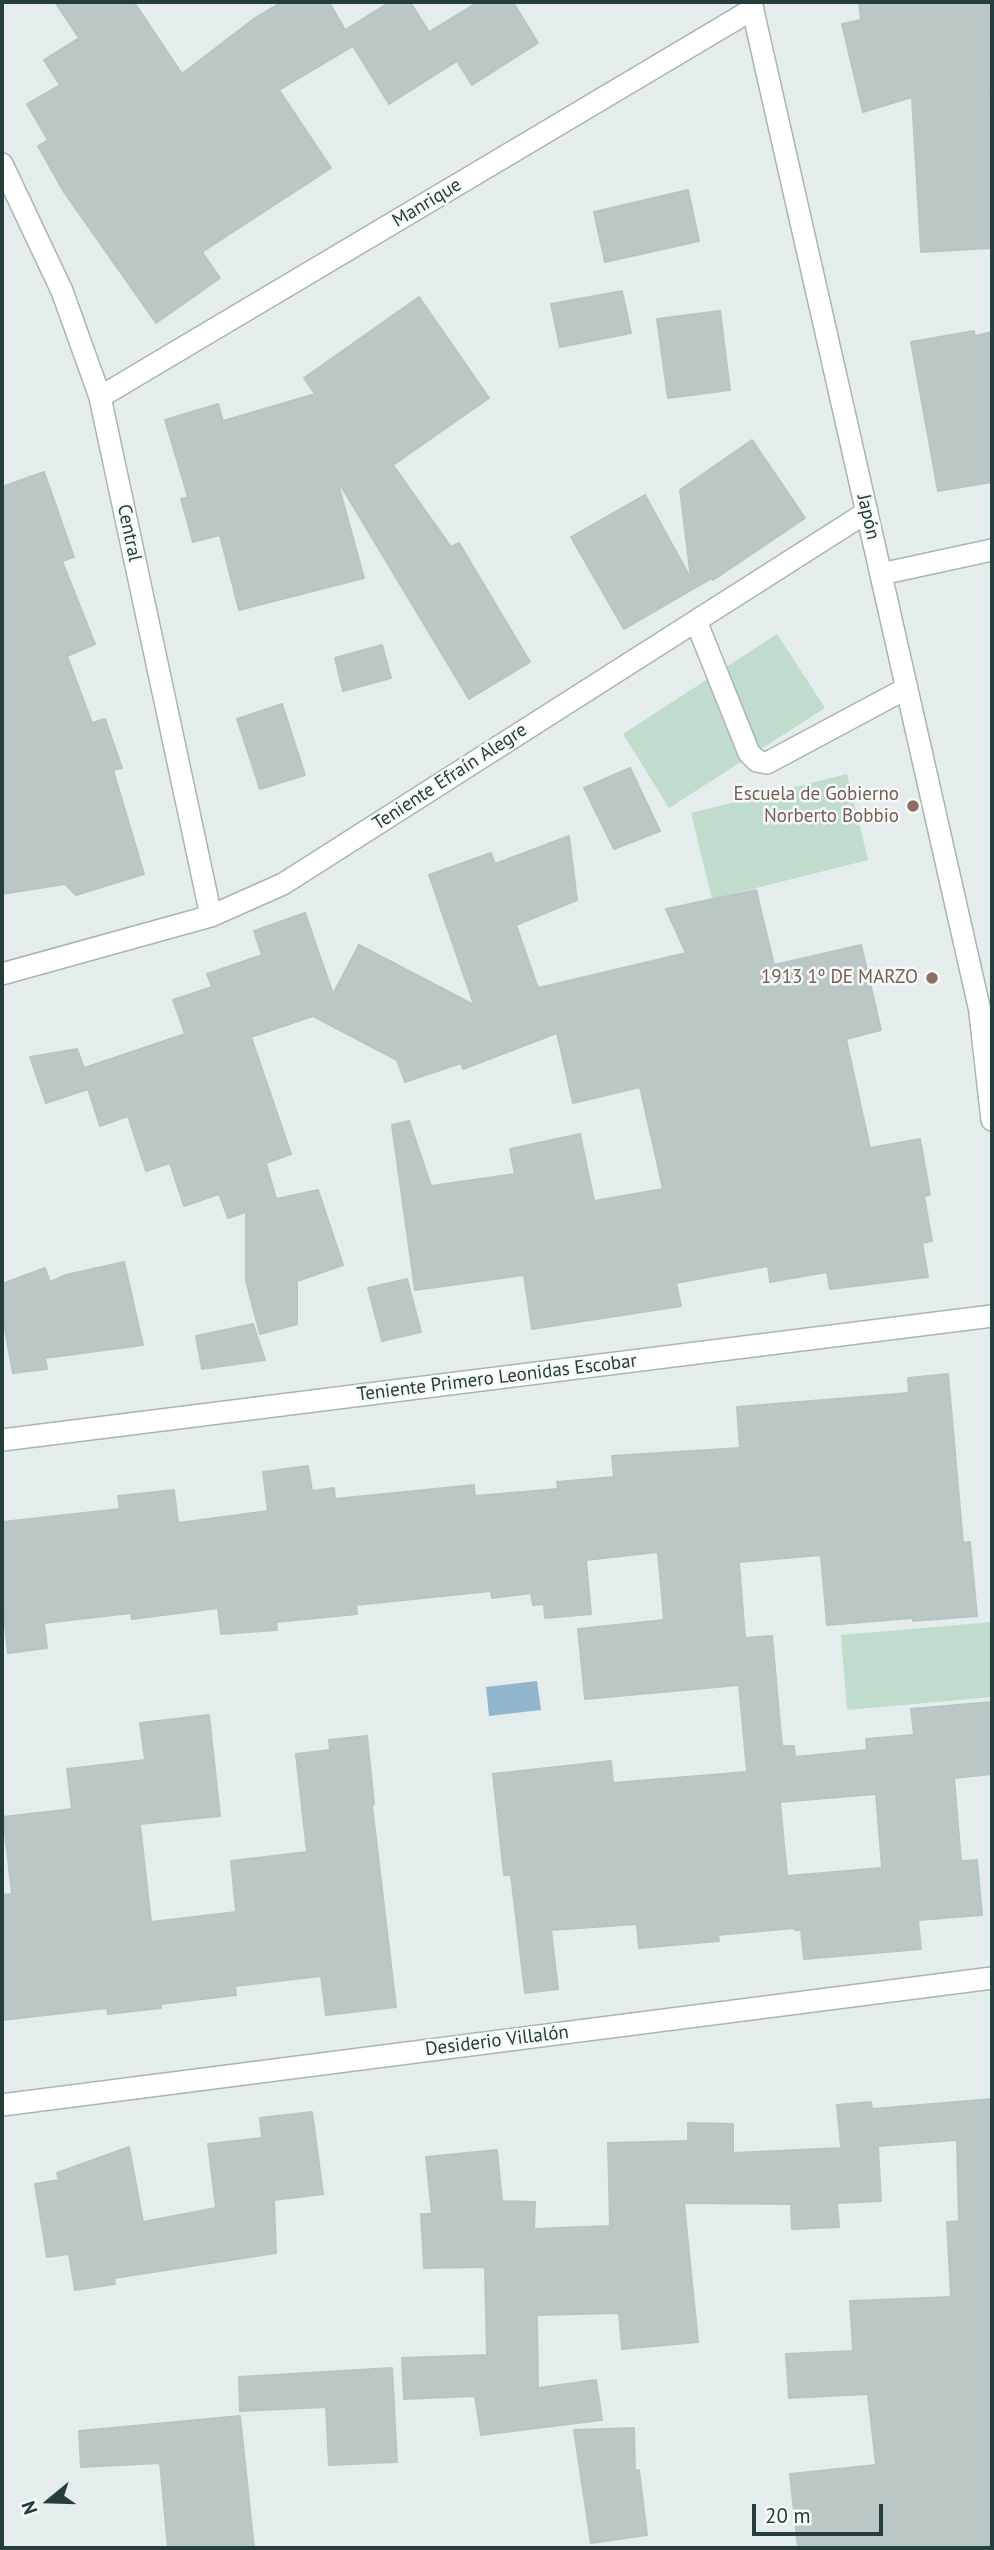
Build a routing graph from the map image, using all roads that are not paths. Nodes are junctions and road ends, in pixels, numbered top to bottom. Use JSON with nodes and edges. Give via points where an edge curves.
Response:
{"nodes":[{"id":1,"x":752,"y":5,"type":"edge"},
{"id":2,"x":2,"y":164,"type":"edge"},
{"id":3,"x":100,"y":397,"type":"junction"},
{"id":4,"x":867,"y":512,"type":"junction"},
{"id":5,"x":992,"y":550,"type":"edge"},
{"id":6,"x":881,"y":574,"type":"junction"},
{"id":7,"x":696,"y":621,"type":"junction"},
{"id":8,"x":907,"y":688,"type":"junction"},
{"id":9,"x":211,"y":916,"type":"junction"},
{"id":10,"x":2,"y":974,"type":"edge"},
{"id":11,"x":986,"y":1019,"type":"edge"},
{"id":12,"x":992,"y":1110,"type":"edge"},
{"id":13,"x":992,"y":1315,"type":"edge"},
{"id":14,"x":2,"y":1440,"type":"edge"},
{"id":15,"x":992,"y":1978,"type":"edge"},
{"id":16,"x":2,"y":2105,"type":"edge"}],
"edges":[{"from":1,"to":3,"type":"street","name":"Manrique"},
{"from":1,"to":4,"type":"street","name":"Japón"},
{"from":2,"to":3,"type":"street","name":"Central","via":[[62,291]]},
{"from":3,"to":9,"type":"street","name":"Central"},
{"from":4,"to":6,"type":"street","name":"Japón"},
{"from":4,"to":7,"type":"street","name":"Teniente Efraín Alegre"},
{"from":5,"to":6,"type":"street"},
{"from":6,"to":8,"type":"street","name":"Japón"},
{"from":7,"to":8,"type":"street","via":[[749,753],[757,761],[767,763]]},
{"from":7,"to":9,"type":"street","name":"Teniente Efraín Alegre","via":[[284,884]]},
{"from":8,"to":11,"type":"street","name":"Japón"},
{"from":9,"to":10,"type":"street","name":"Teniente Efraín Alegre"},
{"from":11,"to":12,"type":"street","name":"Japón"},
{"from":13,"to":14,"type":"street","name":"Teniente Primero Leonidas Escobar"},
{"from":15,"to":16,"type":"street","name":"Desiderio Villalón"}]}
